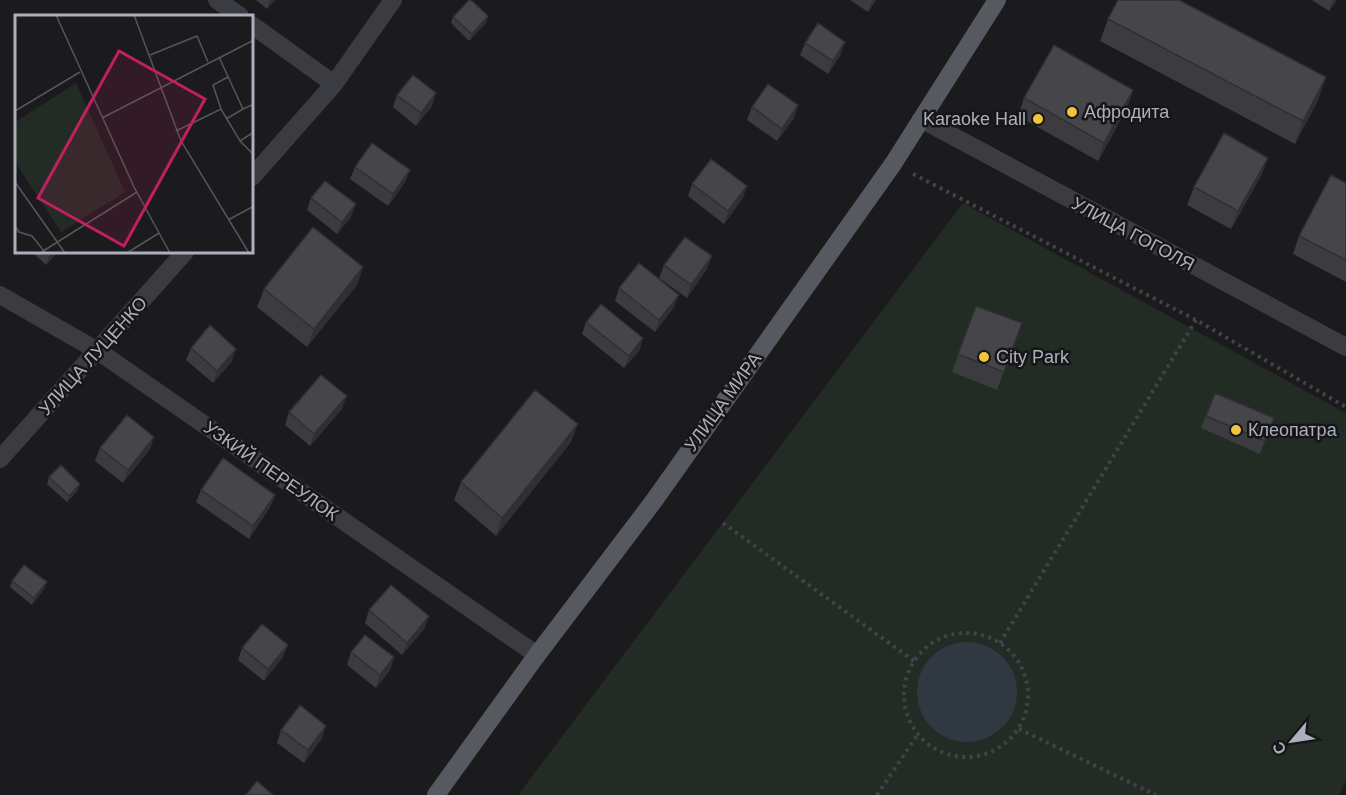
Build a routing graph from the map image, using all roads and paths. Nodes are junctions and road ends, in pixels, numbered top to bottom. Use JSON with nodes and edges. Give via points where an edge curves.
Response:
{"nodes":[{"id":1,"x":217,"y":0,"type":"edge"},
{"id":2,"x":393,"y":0,"type":"edge"},
{"id":3,"x":997,"y":0,"type":"edge"},
{"id":4,"x":239,"y":15,"type":"edge"},
{"id":5,"x":254,"y":26,"type":"edge"},
{"id":6,"x":334,"y":84,"type":"junction"},
{"id":7,"x":921,"y":119,"type":"junction"},
{"id":8,"x":893,"y":164,"type":"junction"},
{"id":9,"x":254,"y":175,"type":"edge"},
{"id":10,"x":183,"y":254,"type":"edge"},
{"id":11,"x":0,"y":296,"type":"edge"},
{"id":12,"x":1196,"y":320,"type":"junction"},
{"id":13,"x":1346,"y":347,"type":"edge"},
{"id":14,"x":98,"y":351,"type":"junction"},
{"id":15,"x":1346,"y":407,"type":"edge"},
{"id":16,"x":0,"y":459,"type":"edge"},
{"id":17,"x":723,"y":523,"type":"dead end"},
{"id":18,"x":1000,"y":643,"type":"junction"},
{"id":19,"x":537,"y":656,"type":"junction"},
{"id":20,"x":914,"y":661,"type":"junction"},
{"id":21,"x":1019,"y":729,"type":"junction"},
{"id":22,"x":918,"y":734,"type":"junction"},
{"id":23,"x":436,"y":795,"type":"edge"},
{"id":24,"x":877,"y":795,"type":"edge"},
{"id":25,"x":1156,"y":795,"type":"edge"}],
"edges":[{"from":1,"to":4,"type":"street"},
{"from":2,"to":6,"type":"street"},
{"from":3,"to":7,"type":"main road","name":"УЛИЦА МИРА"},
{"from":5,"to":6,"type":"street"},
{"from":6,"to":9,"type":"street"},
{"from":7,"to":8,"type":"main road","name":"УЛИЦА МИРА"},
{"from":7,"to":13,"type":"street","name":"УЛИЦА ГОГОЛЯ"},
{"from":8,"to":12,"type":"path"},
{"from":8,"to":19,"type":"main road","name":"УЛИЦА МИРА","via":[[653,502]]},
{"from":10,"to":14,"type":"street","name":"УЛИЦА ЛУЦЕНКО"},
{"from":11,"to":14,"type":"street","name":"УЗКИЙ ПЕРЕУЛОК"},
{"from":12,"to":15,"type":"path"},
{"from":12,"to":18,"type":"path"},
{"from":14,"to":16,"type":"street","name":"УЛИЦА ЛУЦЕНКО"},
{"from":14,"to":19,"type":"street","name":"УЗКИЙ ПЕРЕУЛОК"},
{"from":17,"to":20,"type":"path"},
{"from":18,"to":20,"type":"path","via":[[982,634],[963,632],[944,636],[927,646]]},
{"from":18,"to":21,"type":"path","via":[[1025,672],[1027,711]]},
{"from":19,"to":23,"type":"main road","name":"УЛИЦА МИРА"},
{"from":20,"to":22,"type":"path","via":[[906,678],[904,698],[908,717]]},
{"from":21,"to":22,"type":"path","via":[[1006,744],[970,757],[950,755]]},
{"from":21,"to":25,"type":"path"},
{"from":22,"to":24,"type":"path"}]}
